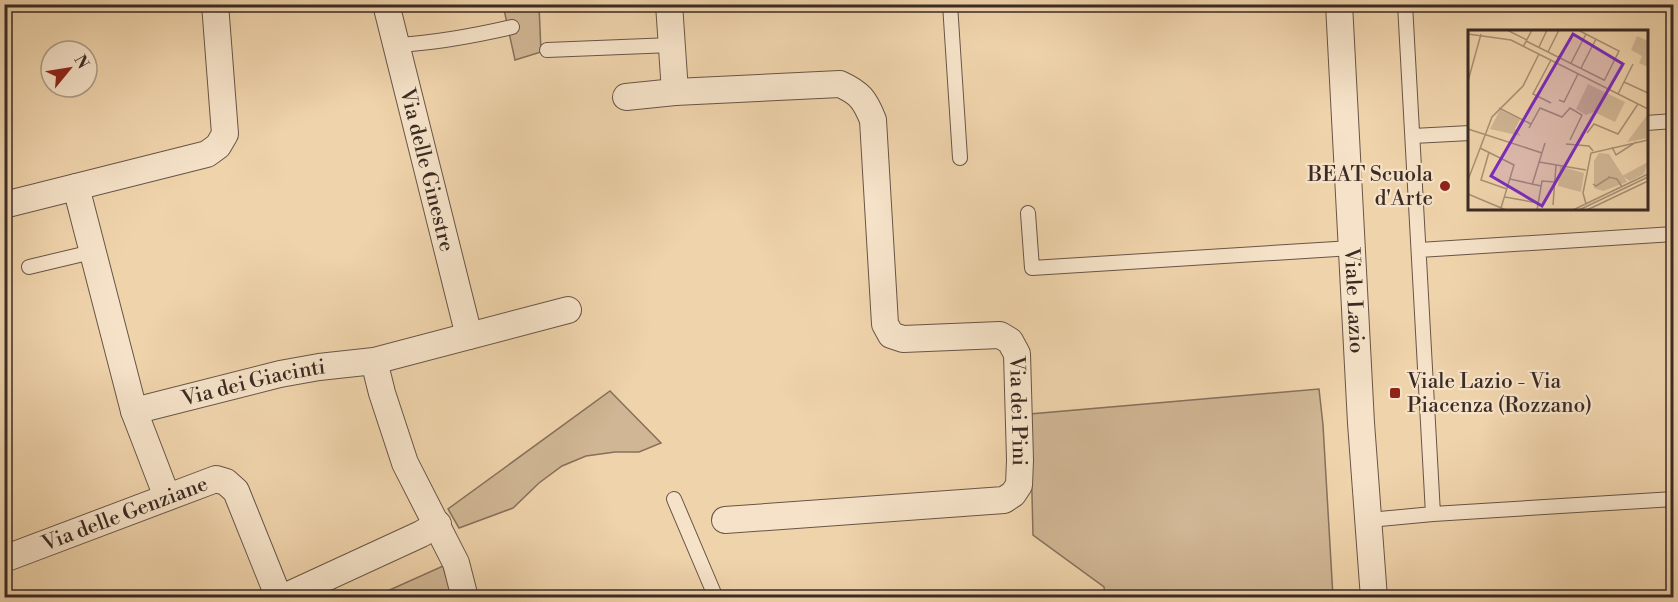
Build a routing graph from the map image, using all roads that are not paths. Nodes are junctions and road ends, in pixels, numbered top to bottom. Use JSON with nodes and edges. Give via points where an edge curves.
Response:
{"nodes":[{"id":1,"x":215,"y":4,"type":"edge"},
{"id":2,"x":386,"y":4,"type":"edge"},
{"id":3,"x":669,"y":4,"type":"edge"},
{"id":4,"x":950,"y":4,"type":"edge"},
{"id":5,"x":1339,"y":4,"type":"edge"},
{"id":6,"x":1405,"y":4,"type":"edge"},
{"id":7,"x":512,"y":27,"type":"dead end"},
{"id":8,"x":396,"y":45,"type":"junction"},
{"id":9,"x":672,"y":45,"type":"junction"},
{"id":10,"x":548,"y":50,"type":"dead end"},
{"id":11,"x":675,"y":92,"type":"junction"},
{"id":12,"x":626,"y":97,"type":"dead end"},
{"id":13,"x":1674,"y":121,"type":"edge"},
{"id":14,"x":1648,"y":123,"type":"edge"},
{"id":15,"x":1468,"y":133,"type":"edge"},
{"id":16,"x":1413,"y":136,"type":"junction"},
{"id":17,"x":960,"y":158,"type":"dead end"},
{"id":18,"x":76,"y":187,"type":"junction"},
{"id":19,"x":4,"y":205,"type":"edge"},
{"id":20,"x":1028,"y":213,"type":"dead end"},
{"id":21,"x":1674,"y":234,"type":"edge"},
{"id":22,"x":1352,"y":248,"type":"junction"},
{"id":23,"x":1419,"y":250,"type":"junction"},
{"id":24,"x":92,"y":252,"type":"junction"},
{"id":25,"x":29,"y":267,"type":"dead end"},
{"id":26,"x":568,"y":310,"type":"dead end"},
{"id":27,"x":469,"y":336,"type":"junction"},
{"id":28,"x":374,"y":360,"type":"junction"},
{"id":29,"x":134,"y":411,"type":"junction"},
{"id":30,"x":167,"y":497,"type":"junction"},
{"id":31,"x":674,"y":499,"type":"dead end"},
{"id":32,"x":1674,"y":500,"type":"edge"},
{"id":33,"x":1433,"y":513,"type":"junction"},
{"id":34,"x":725,"y":520,"type":"dead end"},
{"id":35,"x":1369,"y":520,"type":"junction"},
{"id":36,"x":438,"y":524,"type":"junction"},
{"id":37,"x":4,"y":559,"type":"edge"},
{"id":38,"x":280,"y":597,"type":"edge"},
{"id":39,"x":465,"y":597,"type":"edge"},
{"id":40,"x":716,"y":597,"type":"edge"},
{"id":41,"x":1374,"y":597,"type":"edge"}],
"edges":[{"from":1,"to":18,"type":"street","via":[[225,134],[218,146],[207,154]]},
{"from":2,"to":8,"type":"street","name":"Via delle Ginestre"},
{"from":3,"to":9,"type":"street"},
{"from":4,"to":17,"type":"lane"},
{"from":5,"to":22,"type":"street","name":"Viale Lazio"},
{"from":6,"to":16,"type":"lane"},
{"from":7,"to":8,"type":"lane","via":[[427,44]]},
{"from":8,"to":27,"type":"street","name":"Via delle Ginestre"},
{"from":9,"to":10,"type":"lane"},
{"from":9,"to":11,"type":"street"},
{"from":11,"to":12,"type":"street","name":"Via dei Pini"},
{"from":11,"to":34,"type":"street","name":"Via dei Pini","via":[[840,84],[854,90],[866,103],[873,120],[885,324],[891,335],[903,339],[1000,335],[1010,341],[1017,354],[1019,485],[1004,500]]},
{"from":13,"to":14,"type":"lane"},
{"from":15,"to":16,"type":"lane"},
{"from":16,"to":23,"type":"lane"},
{"from":18,"to":19,"type":"street"},
{"from":18,"to":24,"type":"street"},
{"from":20,"to":22,"type":"lane","via":[[1032,268]]},
{"from":21,"to":23,"type":"lane"},
{"from":22,"to":35,"type":"street","name":"Viale Lazio"},
{"from":23,"to":33,"type":"lane"},
{"from":24,"to":25,"type":"lane"},
{"from":24,"to":29,"type":"street"},
{"from":26,"to":27,"type":"street"},
{"from":27,"to":28,"type":"street"},
{"from":28,"to":29,"type":"street","name":"Via dei Giacinti","via":[[280,374]]},
{"from":28,"to":36,"type":"street","via":[[405,463]]},
{"from":29,"to":30,"type":"street"},
{"from":30,"to":37,"type":"street","name":"Via delle Genziane"},
{"from":30,"to":38,"type":"street","name":"Via delle Genziane","via":[[216,479],[226,482],[236,491]]},
{"from":31,"to":40,"type":"lane"},
{"from":32,"to":33,"type":"lane"},
{"from":33,"to":35,"type":"lane"},
{"from":35,"to":41,"type":"street","name":"Viale Lazio"},
{"from":36,"to":38,"type":"street"},
{"from":36,"to":39,"type":"street","via":[[456,563]]}]}
